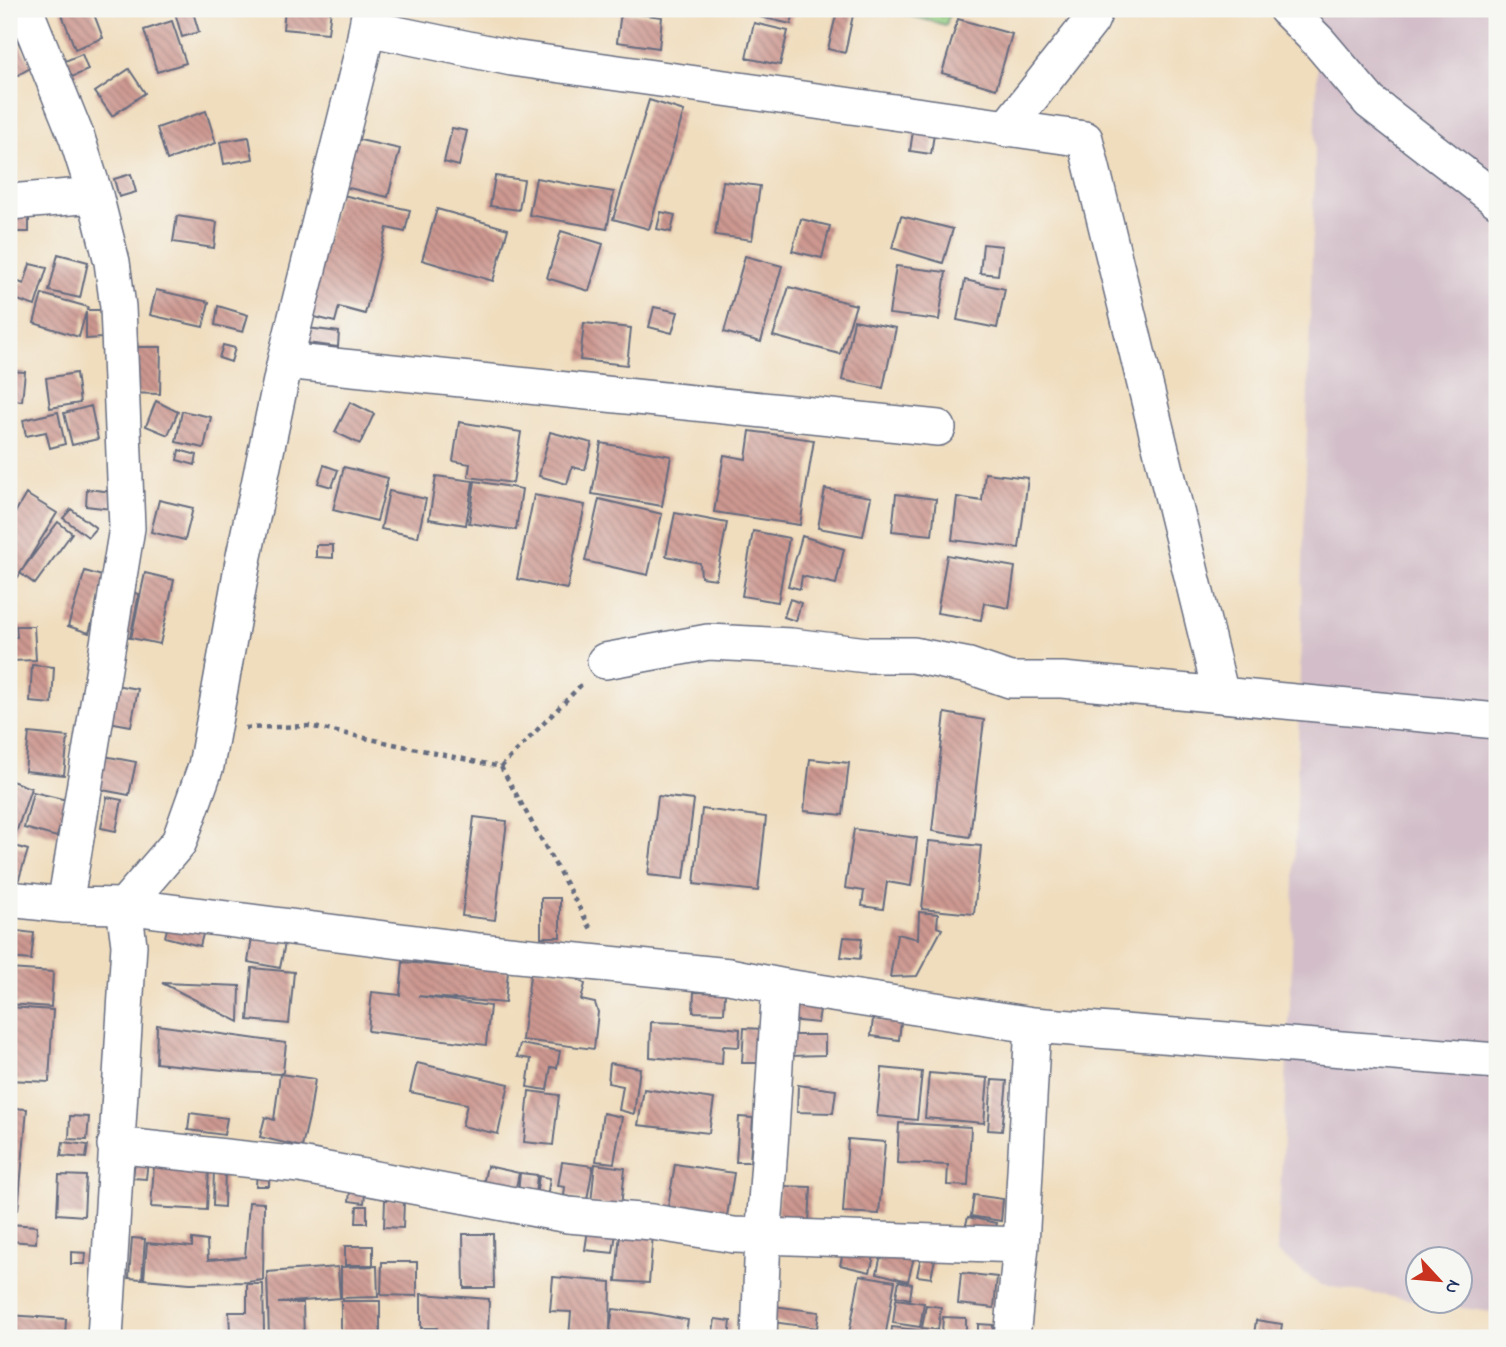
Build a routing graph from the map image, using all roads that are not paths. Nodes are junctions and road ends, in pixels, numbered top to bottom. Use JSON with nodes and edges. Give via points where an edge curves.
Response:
{"nodes":[{"id":1,"x":25,"y":9,"type":"edge"},
{"id":2,"x":1096,"y":9,"type":"edge"},
{"id":3,"x":1286,"y":9,"type":"edge"},
{"id":4,"x":368,"y":18,"type":"edge"},
{"id":5,"x":1006,"y":129,"type":"junction"},
{"id":6,"x":95,"y":195,"type":"junction"},
{"id":7,"x":1497,"y":201,"type":"edge"},
{"id":8,"x":9,"y":202,"type":"edge"},
{"id":9,"x":285,"y":361,"type":"junction"},
{"id":10,"x":938,"y":428,"type":"dead end"},
{"id":11,"x":605,"y":661,"type":"road end"},
{"id":12,"x":1221,"y":695,"type":"junction"},
{"id":13,"x":1497,"y":722,"type":"edge"},
{"id":14,"x":9,"y":899,"type":"edge"},
{"id":15,"x":65,"y":905,"type":"junction"},
{"id":16,"x":124,"y":905,"type":"junction"},
{"id":17,"x":780,"y":986,"type":"junction"},
{"id":18,"x":1033,"y":1025,"type":"junction"},
{"id":19,"x":1497,"y":1061,"type":"edge"},
{"id":20,"x":115,"y":1145,"type":"junction"},
{"id":21,"x":763,"y":1236,"type":"junction"},
{"id":22,"x":1021,"y":1245,"type":"junction"},
{"id":23,"x":105,"y":1338,"type":"edge"},
{"id":24,"x":759,"y":1338,"type":"edge"},
{"id":25,"x":1012,"y":1338,"type":"edge"}],
"edges":[{"from":1,"to":6,"type":"street"},
{"from":2,"to":5,"type":"street"},
{"from":3,"to":7,"type":"street","via":[[1370,102]]},
{"from":4,"to":5,"type":"street","via":[[512,58]]},
{"from":4,"to":9,"type":"street"},
{"from":5,"to":12,"type":"street","via":[[1085,139]]},
{"from":6,"to":8,"type":"street"},
{"from":6,"to":15,"type":"street","via":[[118,307],[127,527]]},
{"from":9,"to":10,"type":"street"},
{"from":9,"to":16,"type":"street","via":[[206,766],[179,842]]},
{"from":11,"to":12,"type":"street","via":[[708,642],[791,646],[913,655],[1010,680],[1062,680]]},
{"from":12,"to":13,"type":"street"},
{"from":14,"to":15,"type":"street"},
{"from":15,"to":16,"type":"street"},
{"from":16,"to":17,"type":"street","via":[[479,951],[729,976]]},
{"from":16,"to":20,"type":"street","via":[[129,944]]},
{"from":17,"to":18,"type":"street"},
{"from":17,"to":21,"type":"street"},
{"from":18,"to":19,"type":"street"},
{"from":18,"to":22,"type":"street"},
{"from":20,"to":21,"type":"street","via":[[300,1165],[568,1215]]},
{"from":20,"to":23,"type":"street"},
{"from":21,"to":22,"type":"street"},
{"from":21,"to":24,"type":"street"},
{"from":22,"to":25,"type":"street"}]}
